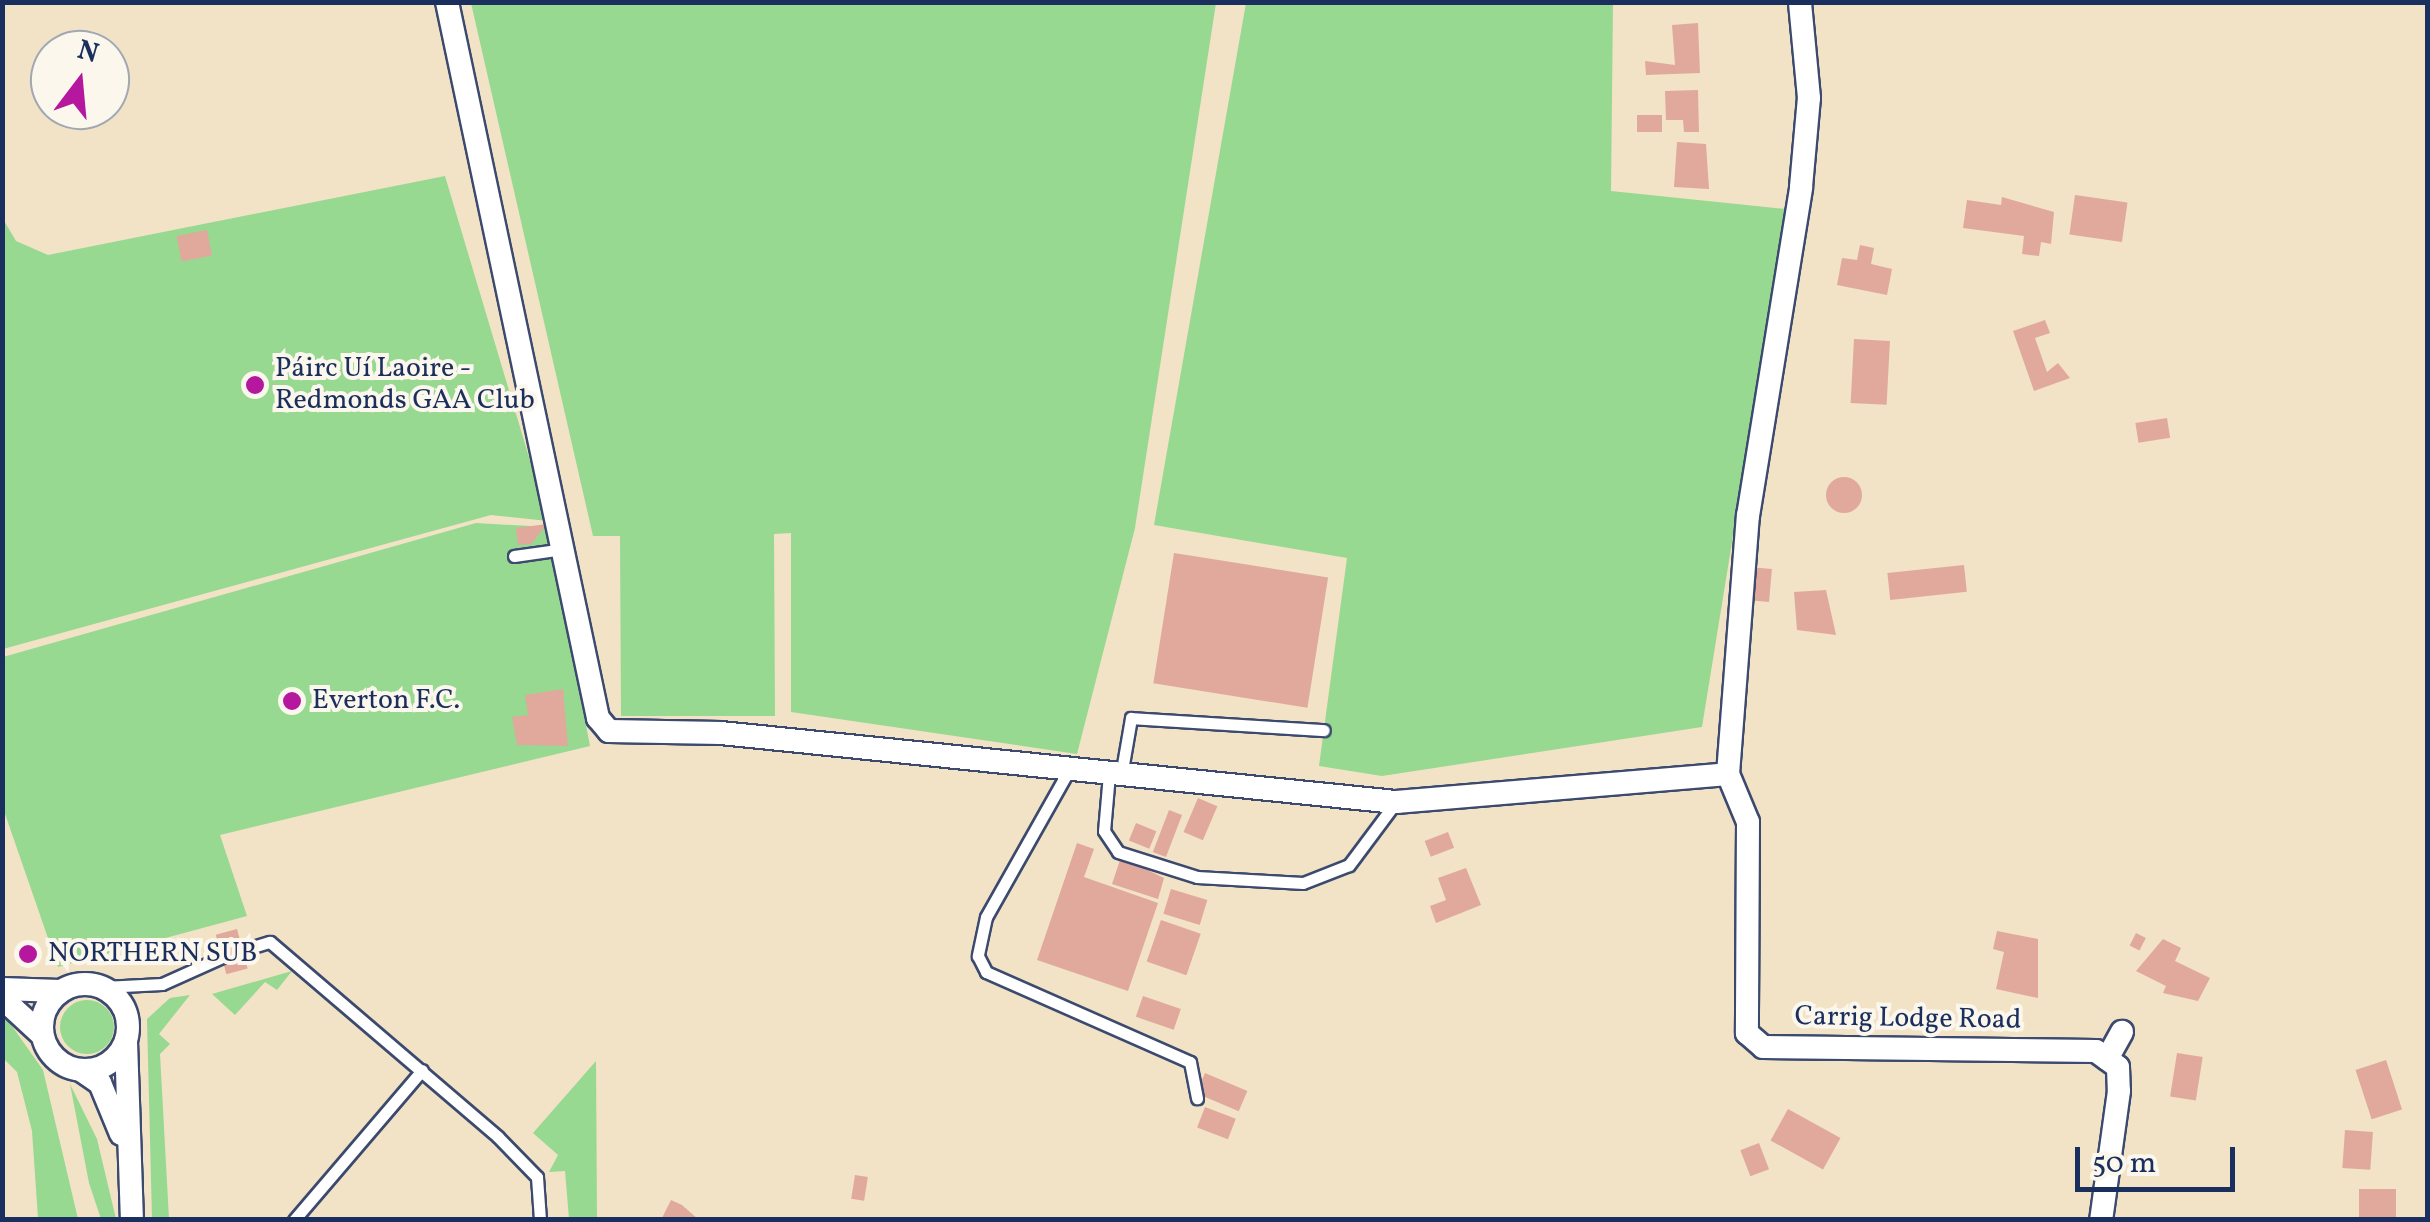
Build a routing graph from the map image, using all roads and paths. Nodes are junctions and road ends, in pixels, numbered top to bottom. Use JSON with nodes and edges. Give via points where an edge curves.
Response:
{"nodes":[{"id":1,"x":447,"y":2,"type":"edge"},
{"id":2,"x":1800,"y":2,"type":"edge"},
{"id":3,"x":567,"y":548,"type":"junction"},
{"id":4,"x":514,"y":556,"type":"dead end"},
{"id":5,"x":1324,"y":730,"type":"dead end"},
{"id":6,"x":1070,"y":768,"type":"junction"},
{"id":7,"x":1728,"y":774,"type":"junction"},
{"id":8,"x":1115,"y":775,"type":"junction"},
{"id":9,"x":1396,"y":802,"type":"junction"},
{"id":10,"x":243,"y":950,"type":"dead end"},
{"id":11,"x":222,"y":957,"type":"dead end"},
{"id":12,"x":103,"y":987,"type":"junction"},
{"id":13,"x":2,"y":990,"type":"edge"},
{"id":14,"x":60,"y":991,"type":"junction"},
{"id":15,"x":2,"y":998,"type":"edge"},
{"id":16,"x":2122,"y":1032,"type":"dead end"},
{"id":17,"x":41,"y":1034,"type":"junction"},
{"id":18,"x":126,"y":1041,"type":"junction"},
{"id":19,"x":2107,"y":1059,"type":"junction"},
{"id":20,"x":82,"y":1070,"type":"junction"},
{"id":21,"x":422,"y":1070,"type":"junction"},
{"id":22,"x":1197,"y":1098,"type":"dead end"},
{"id":23,"x":129,"y":1161,"type":"junction"},
{"id":24,"x":132,"y":1220,"type":"edge"},
{"id":25,"x":294,"y":1220,"type":"edge"},
{"id":26,"x":540,"y":1220,"type":"edge"},
{"id":27,"x":2101,"y":1220,"type":"edge"}],
"edges":[{"from":1,"to":3,"type":"street"},
{"from":2,"to":7,"type":"street","via":[[1809,98],[1801,187],[1748,516]]},
{"from":3,"to":4,"type":"lane"},
{"from":3,"to":6,"type":"street","via":[[598,718],[609,731],[721,733]]},
{"from":5,"to":8,"type":"lane","via":[[1131,718]]},
{"from":6,"to":8,"type":"street"},
{"from":6,"to":22,"type":"lane","via":[[986,917],[978,956],[986,972],[1190,1062]]},
{"from":7,"to":9,"type":"street"},
{"from":7,"to":19,"type":"street","name":"Carrig Lodge Road","via":[[1748,822],[1748,1034],[1763,1046],[2096,1051]]},
{"from":8,"to":9,"type":"street"},
{"from":8,"to":9,"type":"lane","via":[[1104,831],[1118,852],[1197,877],[1303,883],[1350,865]]},
{"from":10,"to":21,"type":"lane","via":[[270,942]]},
{"from":11,"to":12,"type":"lane","via":[[162,984]]},
{"from":12,"to":14,"type":"street"},
{"from":12,"to":18,"type":"street","via":[[128,1016]]},
{"from":13,"to":14,"type":"street"},
{"from":14,"to":17,"type":"street"},
{"from":15,"to":17,"type":"street"},
{"from":16,"to":19,"type":"street"},
{"from":17,"to":20,"type":"street","via":[[56,1060]]},
{"from":18,"to":20,"type":"street","via":[[109,1063]]},
{"from":18,"to":23,"type":"street"},
{"from":19,"to":27,"type":"street","via":[[2118,1067],[2119,1091]]},
{"from":20,"to":23,"type":"street","via":[[108,1096]]},
{"from":21,"to":25,"type":"lane"},
{"from":21,"to":26,"type":"lane","via":[[532,1169]]},
{"from":23,"to":24,"type":"street"}]}
